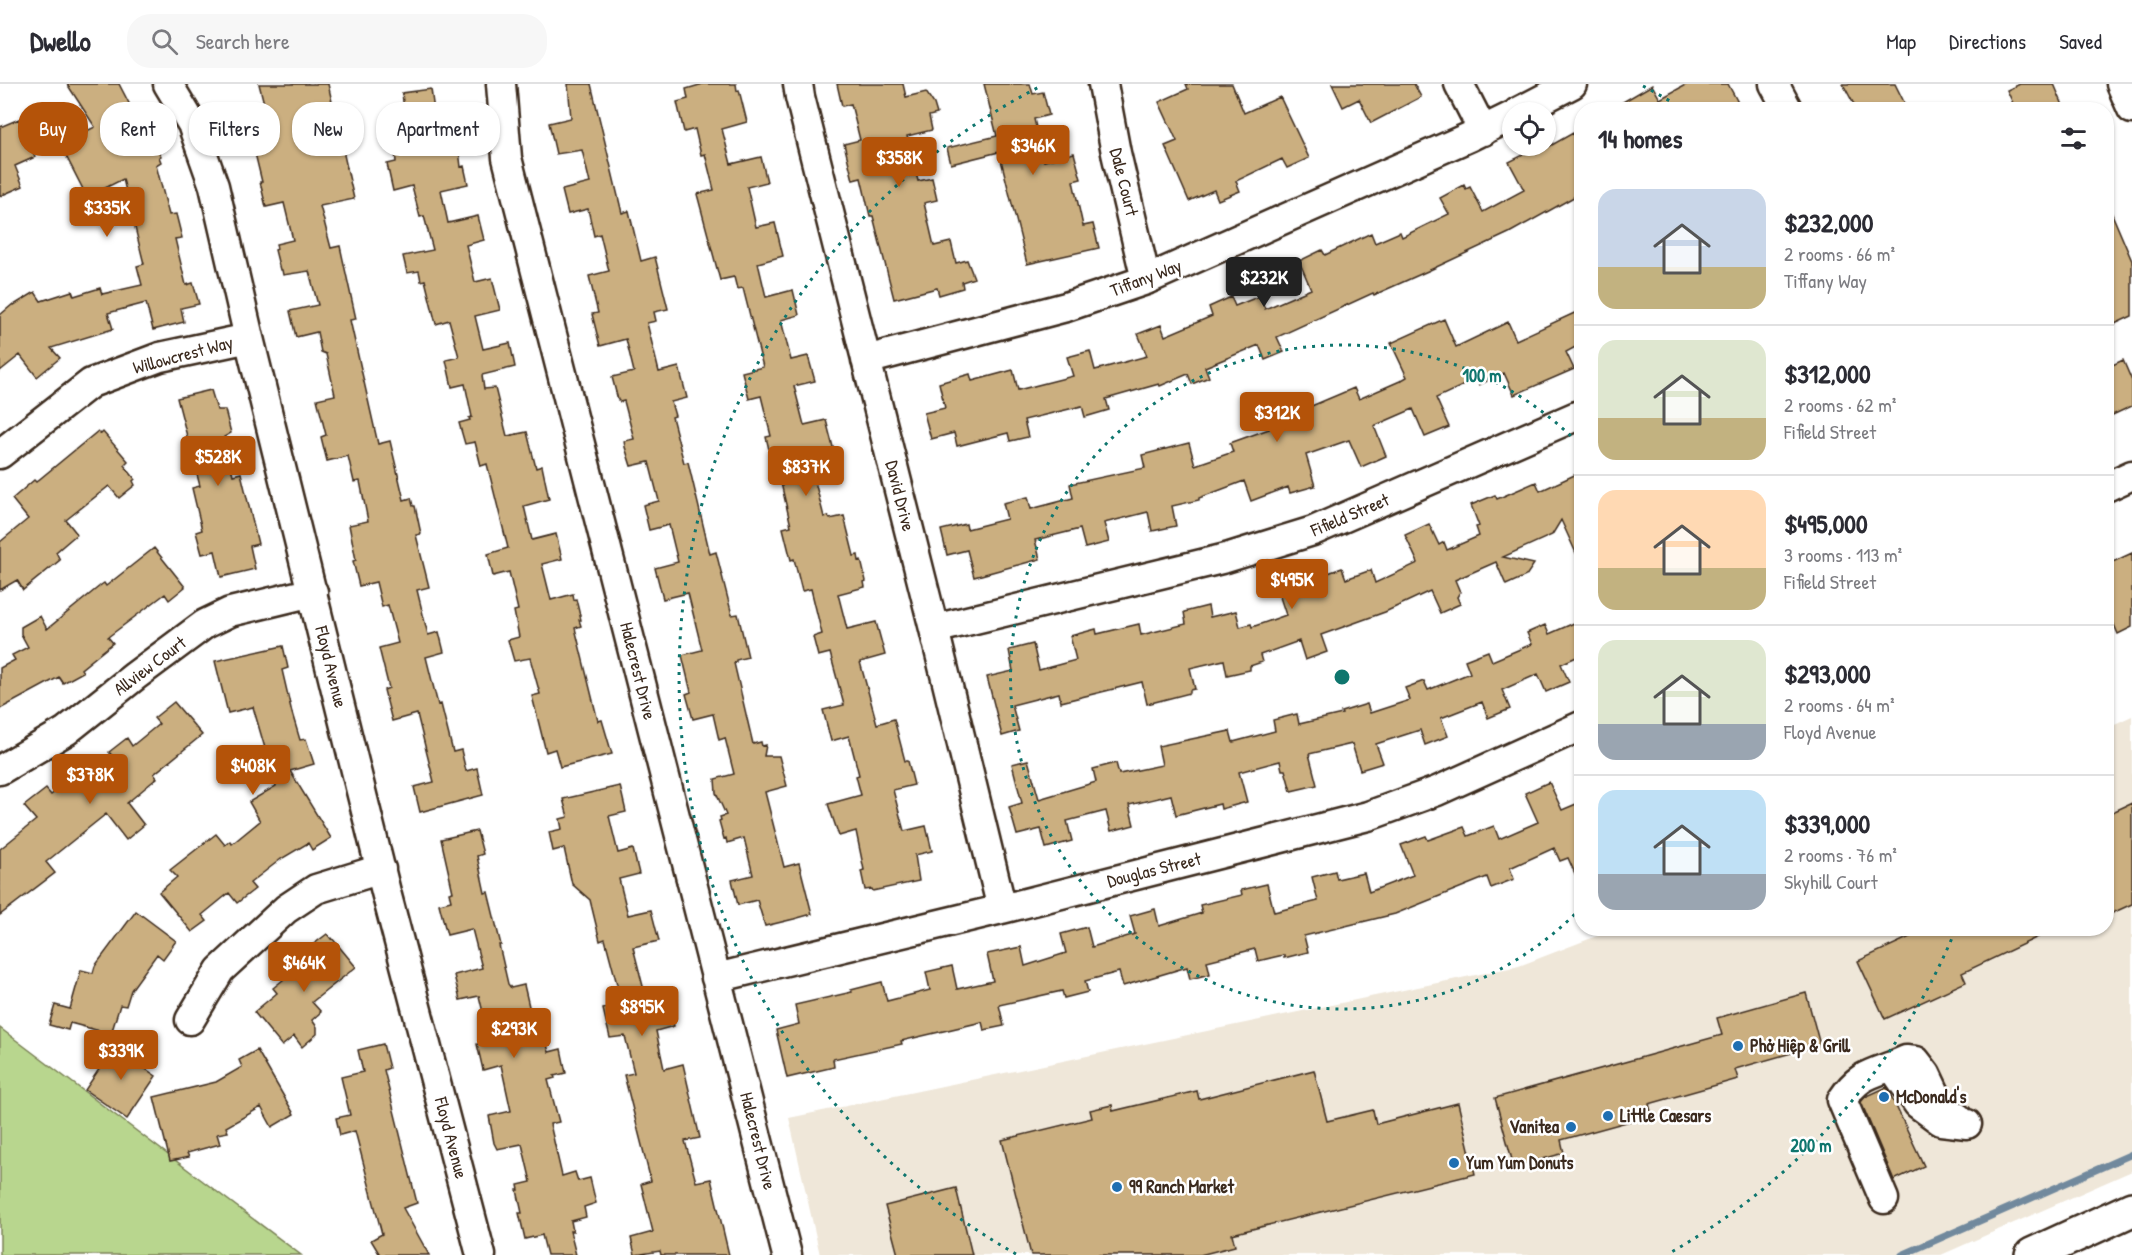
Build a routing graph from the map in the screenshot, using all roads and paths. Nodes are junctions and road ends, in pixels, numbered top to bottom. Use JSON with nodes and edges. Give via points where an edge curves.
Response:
{"nodes":[{"id":1,"x":168,"y":84,"type":"edge"},
{"id":2,"x":501,"y":84,"type":"edge"},
{"id":3,"x":798,"y":84,"type":"edge"},
{"id":4,"x":1103,"y":84,"type":"edge"},
{"id":5,"x":1459,"y":84,"type":"edge"},
{"id":6,"x":1572,"y":84,"type":"edge"},
{"id":7,"x":1774,"y":84,"type":"edge"},
{"id":8,"x":2121,"y":84,"type":"edge"},
{"id":9,"x":1537,"y":102,"type":"edge"},
{"id":10,"x":1784,"y":102,"type":"edge"},
{"id":11,"x":2132,"y":109,"type":"edge"},
{"id":12,"x":1502,"y":121,"type":"edge"},
{"id":13,"x":1483,"y":131,"type":"junction"},
{"id":14,"x":1146,"y":280,"type":"junction"},
{"id":15,"x":249,"y":338,"type":"junction"},
{"id":16,"x":866,"y":360,"type":"junction"},
{"id":17,"x":1574,"y":417,"type":"edge"},
{"id":18,"x":0,"y":454,"type":"edge"},
{"id":19,"x":2132,"y":475,"type":"edge"},
{"id":20,"x":2114,"y":483,"type":"edge"},
{"id":21,"x":313,"y":592,"type":"junction"},
{"id":22,"x":934,"y":629,"type":"junction"},
{"id":23,"x":1574,"y":729,"type":"edge"},
{"id":24,"x":0,"y":770,"type":"edge"},
{"id":25,"x":381,"y":869,"type":"junction"},
{"id":26,"x":1002,"y":909,"type":"junction"},
{"id":27,"x":716,"y":978,"type":"junction"},
{"id":28,"x":190,"y":1020,"type":"dead end"},
{"id":29,"x":1967,"y":1124,"type":"dead end"},
{"id":30,"x":1884,"y":1200,"type":"dead end"},
{"id":31,"x":2132,"y":1209,"type":"edge"},
{"id":32,"x":482,"y":1255,"type":"edge"},
{"id":33,"x":787,"y":1255,"type":"edge"},
{"id":34,"x":2032,"y":1255,"type":"edge"}],
"edges":[{"from":1,"to":15,"type":"street","name":"Floyd Avenue","via":[[192,124],[214,186]]},
{"from":2,"to":27,"type":"street","name":"Halecrest Drive","via":[[507,158]]},
{"from":3,"to":16,"type":"street","name":"David Drive"},
{"from":4,"to":14,"type":"street","name":"Dale Court"},
{"from":5,"to":13,"type":"street"},
{"from":6,"to":9,"type":"street"},
{"from":7,"to":10,"type":"street"},
{"from":8,"to":11,"type":"street"},
{"from":12,"to":13,"type":"street","name":"Tiffany Way"},
{"from":13,"to":14,"type":"street","name":"Tiffany Way"},
{"from":14,"to":16,"type":"street","name":"Tiffany Way","via":[[1066,307]]},
{"from":15,"to":18,"type":"street","name":"Willowcrest Way","via":[[160,357],[92,383]]},
{"from":15,"to":21,"type":"street","name":"Floyd Avenue"},
{"from":16,"to":22,"type":"street","name":"David Drive"},
{"from":17,"to":22,"type":"street","name":"Fifield Street","via":[[1313,531],[1227,558]]},
{"from":19,"to":20,"type":"street"},
{"from":21,"to":24,"type":"street","name":"Allview Court","via":[[230,612],[205,624],[66,731]]},
{"from":21,"to":25,"type":"street","name":"Floyd Avenue"},
{"from":22,"to":26,"type":"street","name":"David Drive"},
{"from":23,"to":26,"type":"street","name":"Douglas Street","via":[[1437,791],[1368,816]]},
{"from":25,"to":28,"type":"street","via":[[316,889],[286,909],[220,970]]},
{"from":25,"to":32,"type":"street","name":"Floyd Avenue"},
{"from":26,"to":27,"type":"street","name":"Douglas Street"},
{"from":27,"to":33,"type":"street","name":"Halecrest Drive"},
{"from":29,"to":30,"type":"street","via":[[1941,1106],[1916,1061],[1906,1060],[1852,1084],[1842,1100]]},
{"from":31,"to":34,"type":"main road"}]}
